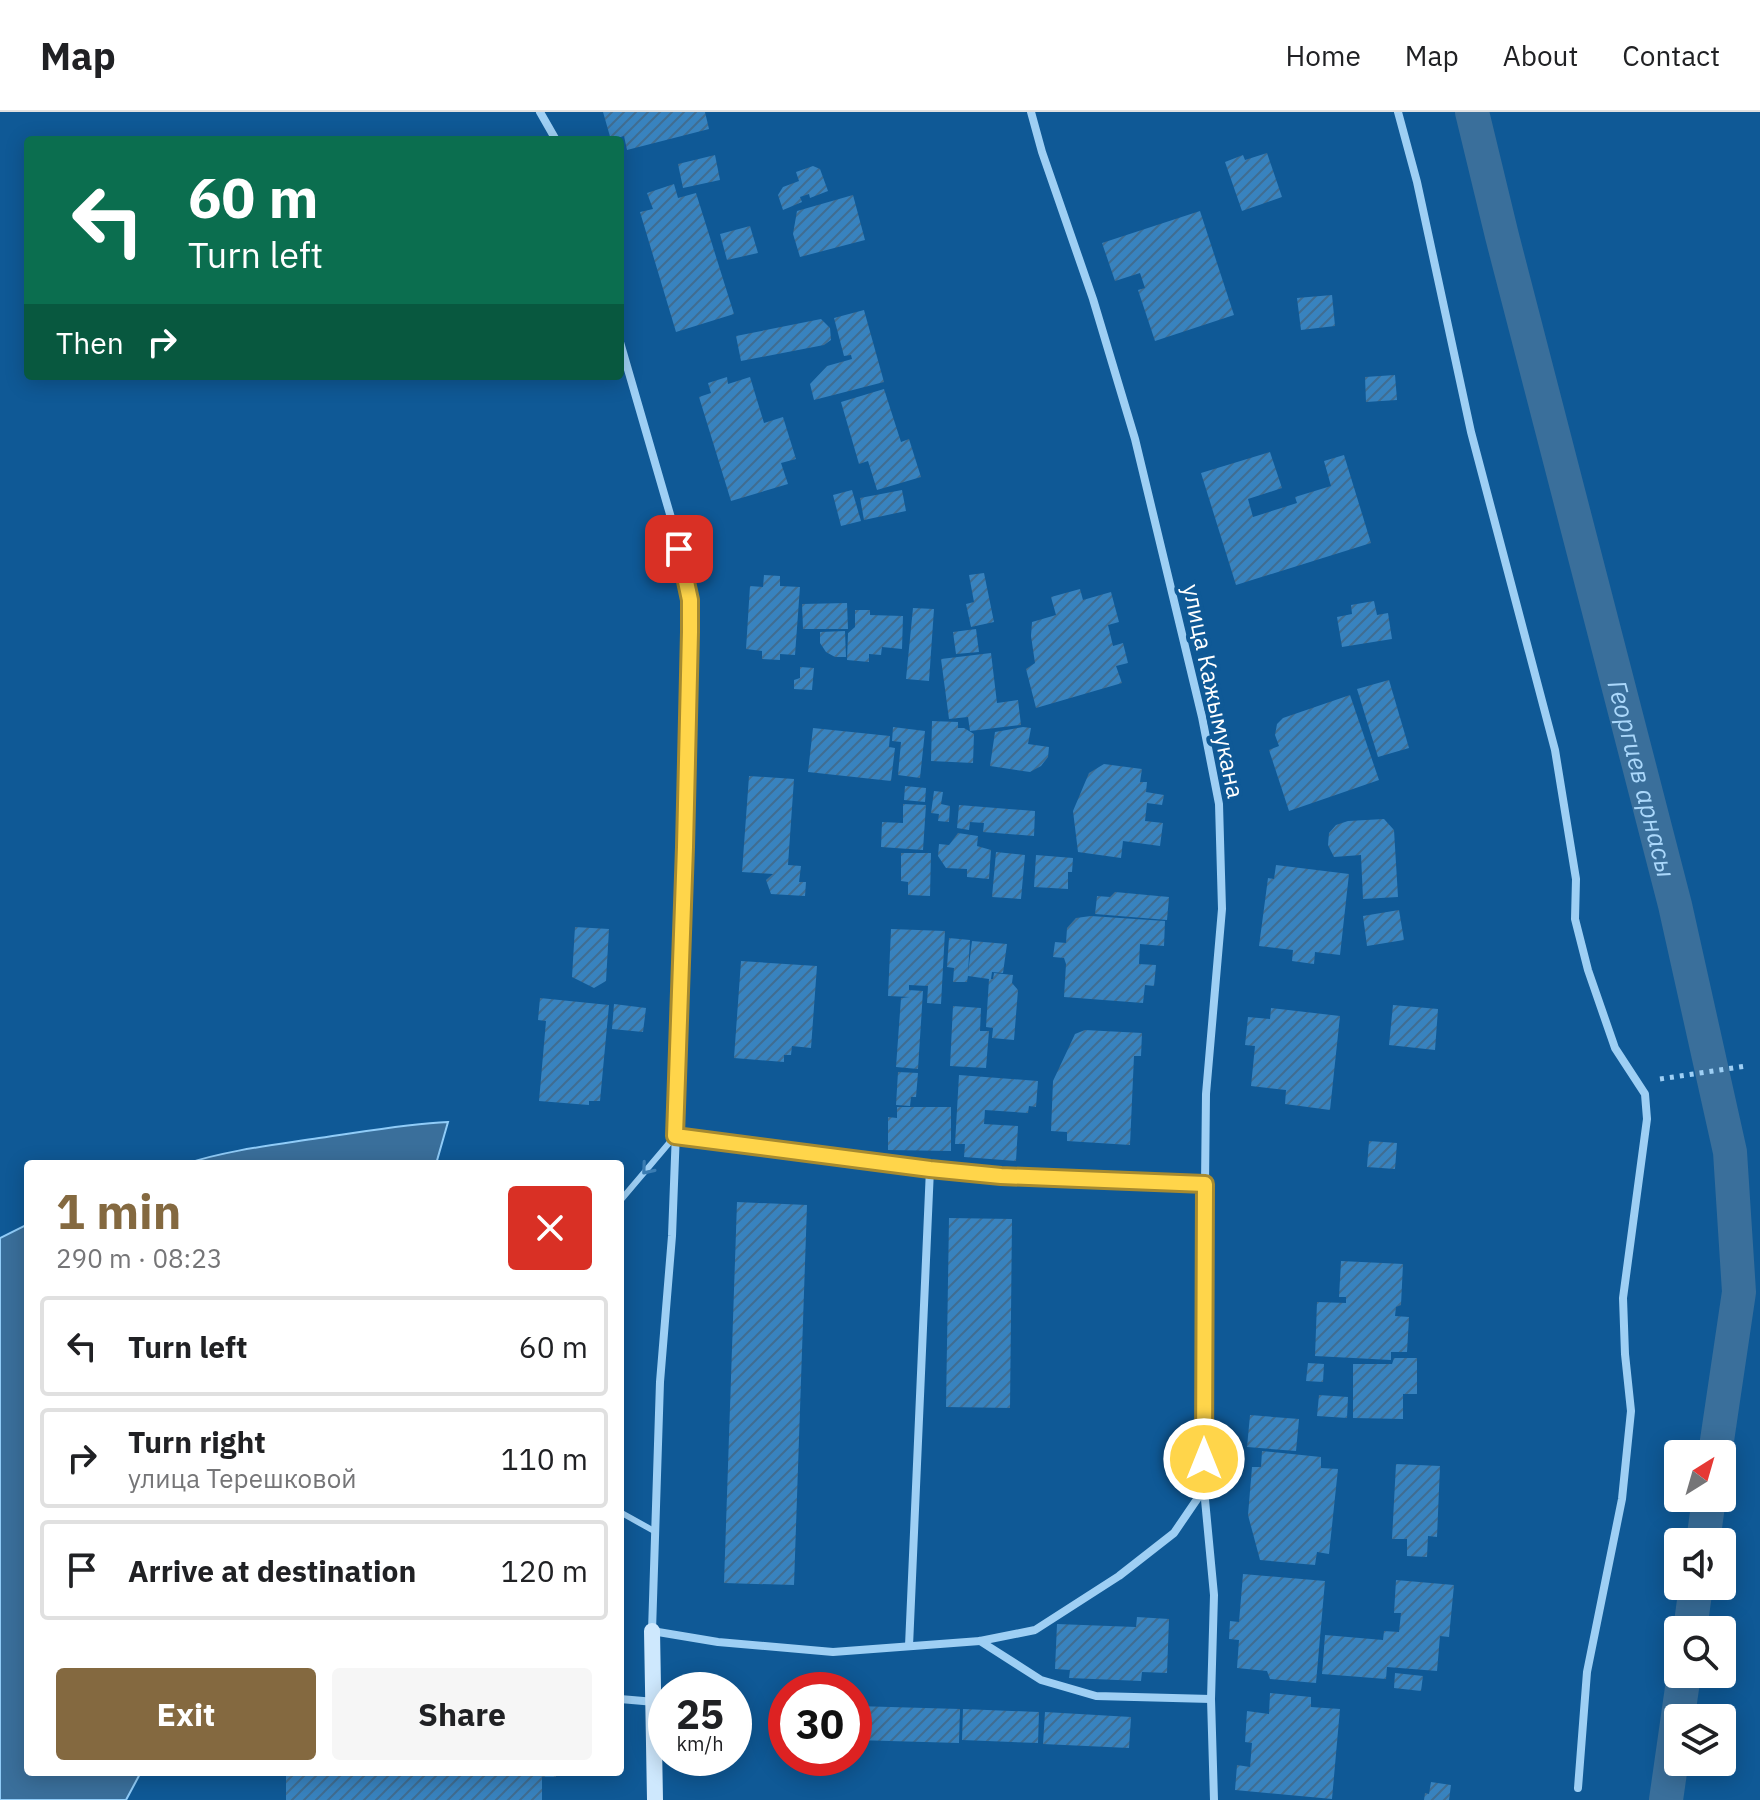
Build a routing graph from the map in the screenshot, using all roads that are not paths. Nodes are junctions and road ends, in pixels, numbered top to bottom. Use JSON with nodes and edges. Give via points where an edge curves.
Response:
{"nodes":[{"id":1,"x":540,"y":112,"type":"edge"},
{"id":2,"x":1031,"y":112,"type":"edge"},
{"id":3,"x":1398,"y":112,"type":"edge"},
{"id":4,"x":554,"y":136,"type":"edge"},
{"id":5,"x":624,"y":356,"type":"edge"},
{"id":6,"x":675,"y":1136,"type":"junction"},
{"id":7,"x":930,"y":1169,"type":"junction"},
{"id":8,"x":1205,"y":1184,"type":"junction"},
{"id":9,"x":624,"y":1196,"type":"edge"},
{"id":10,"x":1204,"y":1489,"type":"junction"},
{"id":11,"x":624,"y":1514,"type":"edge"},
{"id":12,"x":654,"y":1531,"type":"junction"},
{"id":13,"x":652,"y":1631,"type":"junction"},
{"id":14,"x":980,"y":1641,"type":"junction"},
{"id":15,"x":909,"y":1646,"type":"junction"},
{"id":16,"x":654,"y":1672,"type":"edge"},
{"id":17,"x":624,"y":1699,"type":"edge"},
{"id":18,"x":1211,"y":1699,"type":"junction"},
{"id":19,"x":648,"y":1701,"type":"edge"},
{"id":20,"x":655,"y":1776,"type":"edge"},
{"id":21,"x":1578,"y":1788,"type":"dead end"},
{"id":22,"x":655,"y":1800,"type":"edge"},
{"id":23,"x":1214,"y":1800,"type":"edge"}],
"edges":[{"from":1,"to":4,"type":"street"},
{"from":2,"to":8,"type":"street","name":"улица Кажымукана","via":[[1135,439],[1219,804],[1222,909],[1206,1094]]},
{"from":3,"to":21,"type":"street","via":[[1471,432],[1555,750],[1576,879],[1575,919],[1615,1048],[1642,1090],[1647,1119],[1623,1298],[1631,1411],[1622,1499],[1587,1672]]},
{"from":5,"to":6,"type":"street","via":[[690,600]]},
{"from":6,"to":7,"type":"street"},
{"from":6,"to":9,"type":"lane","one_way":true},
{"from":6,"to":12,"type":"street"},
{"from":7,"to":8,"type":"street"},
{"from":7,"to":15,"type":"street"},
{"from":8,"to":10,"type":"street","name":"улица Кажымукана"},
{"from":10,"to":14,"type":"street","via":[[1174,1533],[1119,1576],[1035,1630]]},
{"from":10,"to":18,"type":"street","name":"улица Кажымукана","via":[[1214,1595]]},
{"from":11,"to":12,"type":"lane"},
{"from":12,"to":13,"type":"street"},
{"from":13,"to":15,"type":"street","via":[[833,1652]]},
{"from":13,"to":16,"type":"street"},
{"from":14,"to":15,"type":"street"},
{"from":14,"to":18,"type":"street","via":[[1041,1680],[1096,1696]]},
{"from":17,"to":19,"type":"street"},
{"from":18,"to":23,"type":"street","name":"улица Кажымукана"},
{"from":20,"to":22,"type":"street"}]}
